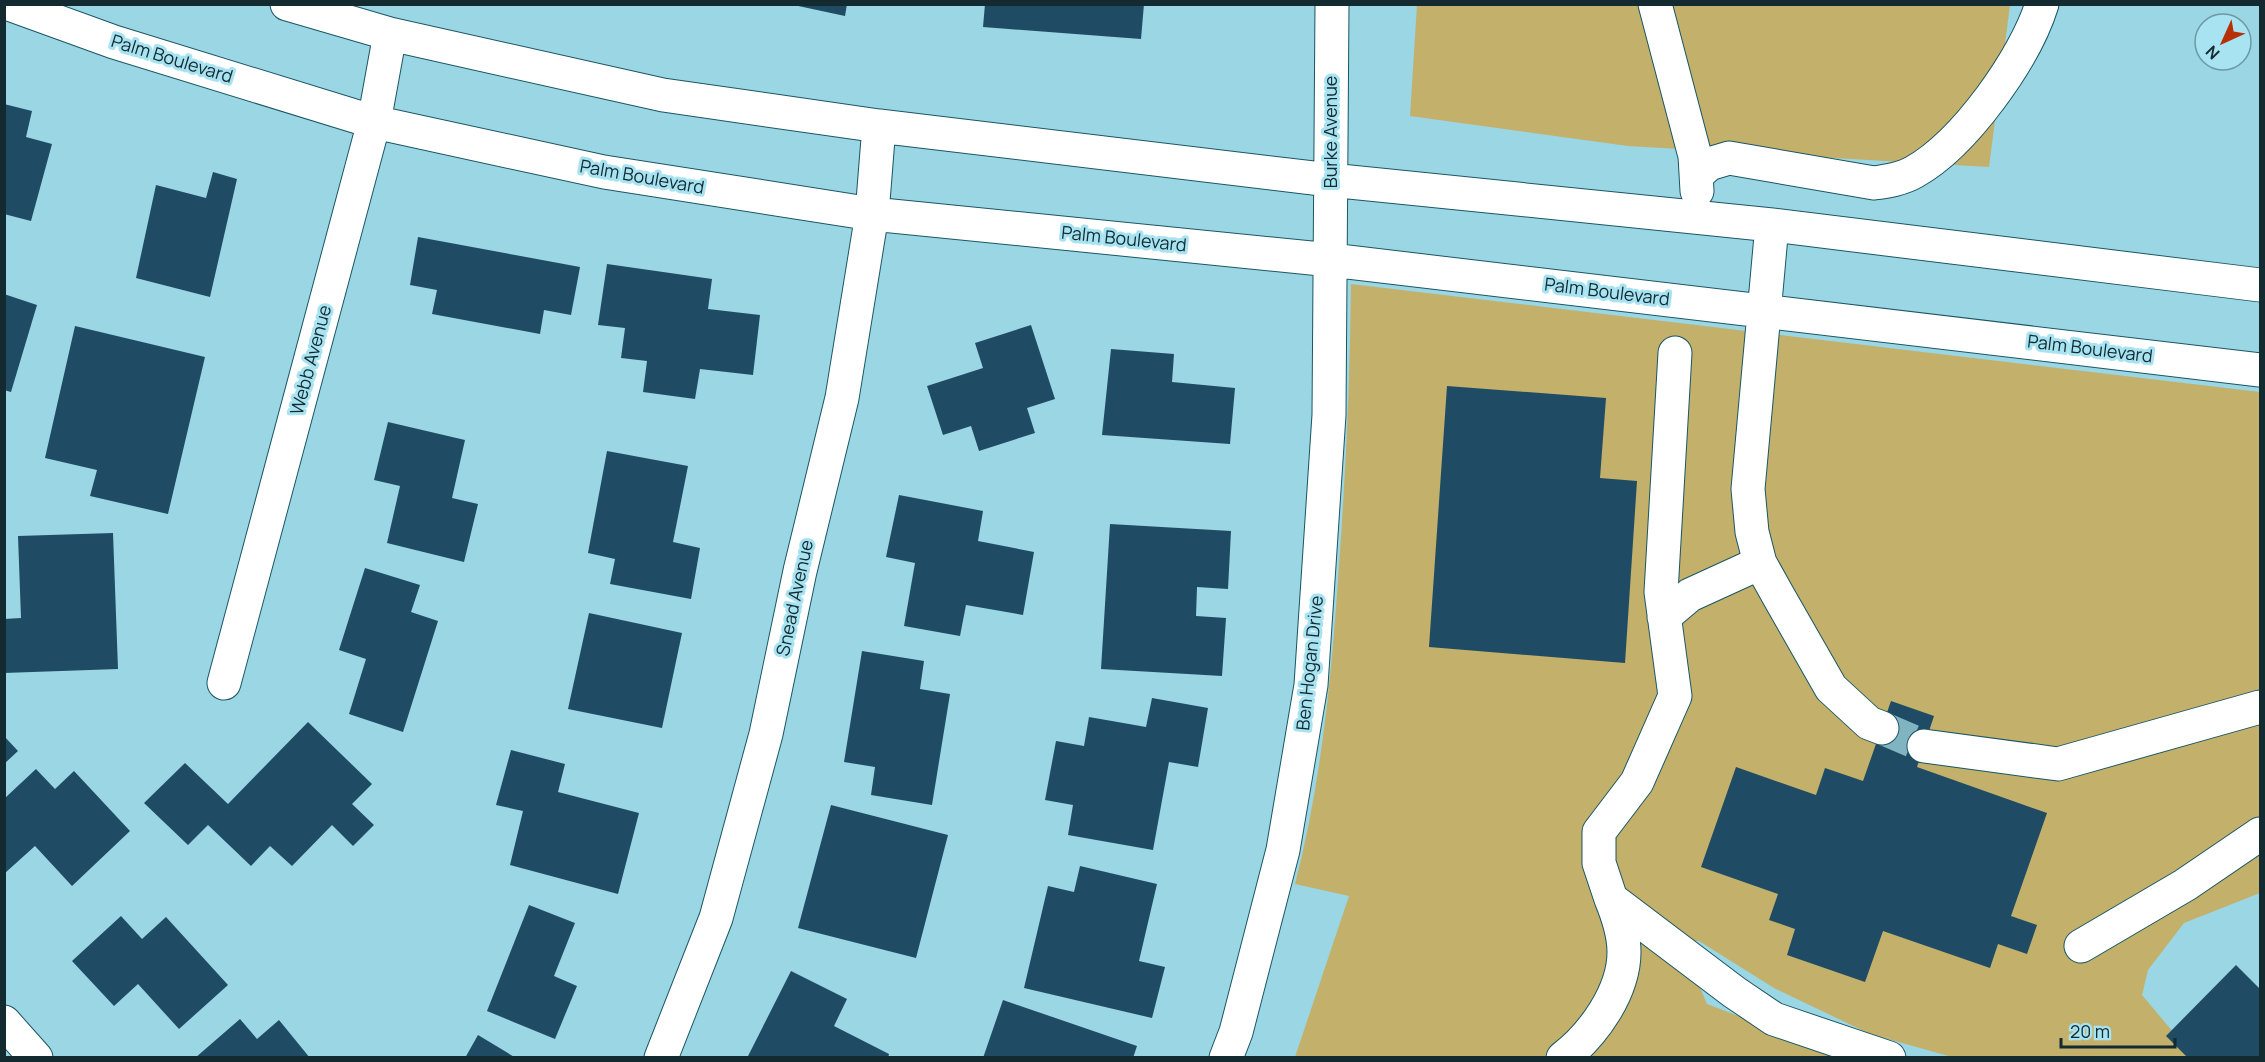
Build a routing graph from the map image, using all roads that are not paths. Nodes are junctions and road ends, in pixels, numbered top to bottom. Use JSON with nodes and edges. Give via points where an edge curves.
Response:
{"nodes":[{"id":1,"x":9,"y":4,"type":"edge"},
{"id":2,"x":287,"y":4,"type":"edge"},
{"id":3,"x":1332,"y":4,"type":"edge"},
{"id":4,"x":1656,"y":4,"type":"edge"},
{"id":5,"x":2042,"y":4,"type":"edge"},
{"id":6,"x":390,"y":34,"type":"junction"},
{"id":7,"x":374,"y":122,"type":"junction"},
{"id":8,"x":879,"y":126,"type":"junction"},
{"id":9,"x":1330,"y":180,"type":"junction"},
{"id":10,"x":872,"y":214,"type":"junction"},
{"id":11,"x":1772,"y":225,"type":"junction"},
{"id":12,"x":1331,"y":260,"type":"junction"},
{"id":13,"x":2260,"y":285,"type":"edge"},
{"id":14,"x":1762,"y":310,"type":"junction"},
{"id":15,"x":1675,"y":353,"type":"dead end"},
{"id":16,"x":2260,"y":370,"type":"edge"},
{"id":17,"x":1760,"y":563,"type":"junction"},
{"id":18,"x":1664,"y":617,"type":"junction"},
{"id":19,"x":224,"y":683,"type":"dead end"},
{"id":20,"x":2260,"y":707,"type":"edge"},
{"id":21,"x":1882,"y":728,"type":"tunnel mouth"},
{"id":22,"x":1924,"y":746,"type":"tunnel mouth"},
{"id":23,"x":2260,"y":834,"type":"edge"},
{"id":24,"x":1611,"y":898,"type":"junction"},
{"id":25,"x":2081,"y":946,"type":"dead end"},
{"id":26,"x":4,"y":1022,"type":"edge"},
{"id":27,"x":36,"y":1058,"type":"edge"},
{"id":28,"x":661,"y":1058,"type":"edge"},
{"id":29,"x":1226,"y":1058,"type":"edge"},
{"id":30,"x":1563,"y":1058,"type":"edge"},
{"id":31,"x":1888,"y":1058,"type":"edge"}],
"edges":[{"from":1,"to":7,"type":"street","name":"Palm Boulevard","via":[[114,42]]},
{"from":2,"to":6,"type":"street"},
{"from":3,"to":9,"type":"street","name":"Burke Avenue"},
{"from":4,"to":5,"type":"street","via":[[1697,185],[1710,164],[1729,158],[1874,183],[1914,172],[1957,136],[2006,76]]},
{"from":6,"to":7,"type":"street","name":"Webb Avenue"},
{"from":6,"to":8,"type":"street","via":[[663,95]]},
{"from":7,"to":10,"type":"street","name":"Palm Boulevard","via":[[604,172]]},
{"from":7,"to":19,"type":"street","name":"Webb Avenue"},
{"from":8,"to":9,"type":"street"},
{"from":8,"to":10,"type":"street","name":"Snead Avenue"},
{"from":9,"to":11,"type":"street"},
{"from":9,"to":12,"type":"street","name":"Burke Avenue"},
{"from":10,"to":12,"type":"street","name":"Palm Boulevard"},
{"from":10,"to":28,"type":"street","name":"Snead Avenue","via":[[842,398],[766,734],[716,918]]},
{"from":11,"to":13,"type":"street"},
{"from":11,"to":14,"type":"street"},
{"from":12,"to":14,"type":"street","name":"Palm Boulevard"},
{"from":12,"to":29,"type":"street","name":"Ben Hogan Drive","via":[[1329,415],[1311,685],[1283,850]]},
{"from":14,"to":16,"type":"street","name":"Palm Boulevard"},
{"from":14,"to":17,"type":"street","via":[[1748,489]]},
{"from":15,"to":18,"type":"street","via":[[1661,592]]},
{"from":17,"to":18,"type":"street","via":[[1690,595]]},
{"from":17,"to":21,"type":"street","via":[[1831,688],[1869,723]]},
{"from":18,"to":24,"type":"street","via":[[1675,696],[1637,782],[1599,832],[1599,863]]},
{"from":20,"to":22,"type":"street","via":[[2058,764]]},
{"from":23,"to":25,"type":"street","via":[[2186,885]]},
{"from":24,"to":30,"type":"street","via":[[1623,938],[1620,977],[1596,1024]]},
{"from":24,"to":31,"type":"street","via":[[1774,1019]]},
{"from":26,"to":27,"type":"street"}]}
